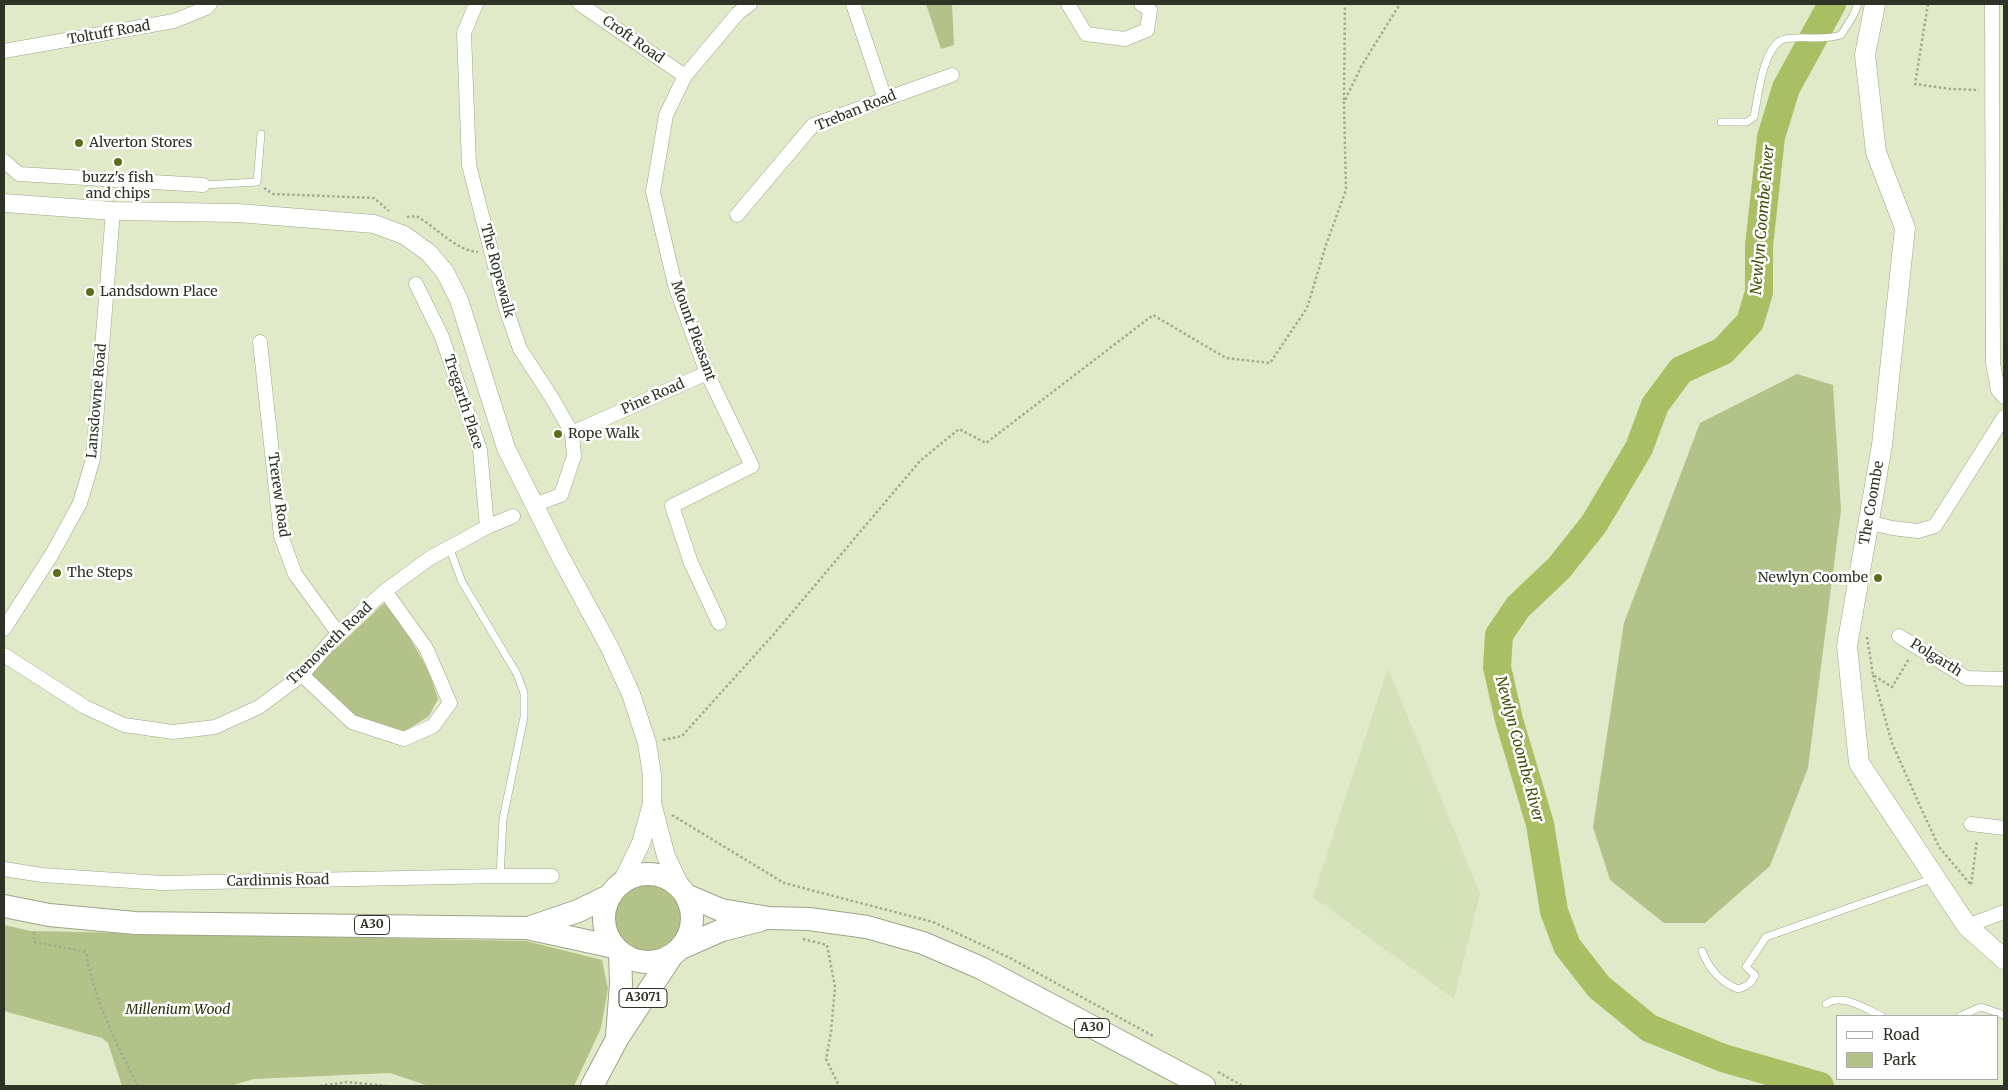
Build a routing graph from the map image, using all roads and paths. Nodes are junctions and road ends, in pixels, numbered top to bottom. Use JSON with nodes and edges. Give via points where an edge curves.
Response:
{"nodes":[{"id":1,"x":210,"y":4,"type":"edge"},
{"id":2,"x":476,"y":4,"type":"edge"},
{"id":3,"x":580,"y":4,"type":"edge"},
{"id":4,"x":750,"y":4,"type":"edge"},
{"id":5,"x":853,"y":4,"type":"edge"},
{"id":6,"x":1068,"y":4,"type":"edge"},
{"id":7,"x":1141,"y":4,"type":"edge"},
{"id":8,"x":1345,"y":4,"type":"edge"},
{"id":9,"x":1400,"y":4,"type":"edge"},
{"id":10,"x":1858,"y":4,"type":"edge"},
{"id":11,"x":1875,"y":4,"type":"edge"},
{"id":12,"x":1928,"y":4,"type":"edge"},
{"id":13,"x":1992,"y":4,"type":"edge"},
{"id":14,"x":4,"y":51,"type":"edge"},
{"id":15,"x":952,"y":75,"type":"dead end"},
{"id":16,"x":685,"y":76,"type":"junction"},
{"id":17,"x":1993,"y":90,"type":"junction"},
{"id":18,"x":885,"y":99,"type":"junction"},
{"id":19,"x":1344,"y":102,"type":"junction"},
{"id":20,"x":1721,"y":122,"type":"dead end"},
{"id":21,"x":261,"y":134,"type":"dead end"},
{"id":22,"x":4,"y":161,"type":"edge"},
{"id":23,"x":257,"y":182,"type":"junction"},
{"id":24,"x":203,"y":185,"type":"joint"},
{"id":25,"x":4,"y":203,"type":"edge"},
{"id":26,"x":113,"y":211,"type":"junction"},
{"id":27,"x":737,"y":216,"type":"dead end"},
{"id":28,"x":393,"y":223,"type":"junction"},
{"id":29,"x":492,"y":253,"type":"junction"},
{"id":30,"x":416,"y":284,"type":"dead end"},
{"id":31,"x":260,"y":342,"type":"dead end"},
{"id":32,"x":707,"y":373,"type":"junction"},
{"id":33,"x":2004,"y":396,"type":"edge"},
{"id":34,"x":2004,"y":418,"type":"edge"},
{"id":35,"x":572,"y":433,"type":"junction"},
{"id":36,"x":534,"y":506,"type":"junction"},
{"id":37,"x":513,"y":516,"type":"dead end"},
{"id":38,"x":1868,"y":522,"type":"junction"},
{"id":39,"x":487,"y":527,"type":"junction"},
{"id":40,"x":449,"y":548,"type":"junction"},
{"id":41,"x":385,"y":591,"type":"junction"},
{"id":42,"x":720,"y":623,"type":"dead end"},
{"id":43,"x":4,"y":629,"type":"edge"},
{"id":44,"x":338,"y":633,"type":"junction"},
{"id":45,"x":1899,"y":636,"type":"dead end"},
{"id":46,"x":1868,"y":638,"type":"dead end"},
{"id":47,"x":4,"y":655,"type":"edge"},
{"id":48,"x":1909,"y":659,"type":"dead end"},
{"id":49,"x":1874,"y":674,"type":"junction"},
{"id":50,"x":302,"y":675,"type":"junction"},
{"id":51,"x":2004,"y":679,"type":"edge"},
{"id":52,"x":647,"y":743,"type":"junction"},
{"id":53,"x":652,"y":803,"type":"junction"},
{"id":54,"x":1972,"y":824,"type":"dead end"},
{"id":55,"x":2004,"y":828,"type":"edge"},
{"id":56,"x":1977,"y":841,"type":"dead end"},
{"id":57,"x":4,"y":869,"type":"edge"},
{"id":58,"x":500,"y":876,"type":"junction"},
{"id":59,"x":552,"y":876,"type":"dead end"},
{"id":60,"x":1934,"y":878,"type":"junction"},
{"id":61,"x":616,"y":888,"type":"junction"},
{"id":62,"x":684,"y":892,"type":"junction"},
{"id":63,"x":4,"y":906,"type":"edge"},
{"id":64,"x":2004,"y":912,"type":"edge"},
{"id":65,"x":769,"y":918,"type":"junction"},
{"id":66,"x":34,"y":926,"type":"dead end"},
{"id":67,"x":1968,"y":926,"type":"junction"},
{"id":68,"x":527,"y":928,"type":"junction"},
{"id":69,"x":795,"y":937,"type":"dead end"},
{"id":70,"x":617,"y":950,"type":"junction"},
{"id":71,"x":1702,"y":951,"type":"dead end"},
{"id":72,"x":676,"y":952,"type":"junction"},
{"id":73,"x":2004,"y":959,"type":"edge"},
{"id":74,"x":1826,"y":1004,"type":"dead end"},
{"id":75,"x":1880,"y":1015,"type":"edge"},
{"id":76,"x":1962,"y":1015,"type":"edge"},
{"id":77,"x":2004,"y":1015,"type":"edge"},
{"id":78,"x":616,"y":1039,"type":"junction"},
{"id":79,"x":138,"y":1086,"type":"edge"},
{"id":80,"x":320,"y":1086,"type":"edge"},
{"id":81,"x":388,"y":1086,"type":"edge"},
{"id":82,"x":592,"y":1086,"type":"edge"},
{"id":83,"x":838,"y":1086,"type":"edge"},
{"id":84,"x":1204,"y":1086,"type":"edge"}],
"edges":[{"from":1,"to":14,"type":"street","name":"Toltuff Road","via":[[174,21]]},
{"from":2,"to":29,"type":"street","name":"The Ropewalk","via":[[464,33],[469,165]]},
{"from":3,"to":16,"type":"street","name":"Croft Road"},
{"from":4,"to":16,"type":"street","name":"Mount Pleasant","via":[[738,13]]},
{"from":5,"to":18,"type":"street"},
{"from":6,"to":7,"type":"street","via":[[1086,34],[1125,39],[1147,30],[1150,10]]},
{"from":8,"to":19,"type":"path"},
{"from":9,"to":19,"type":"path","via":[[1362,65]]},
{"from":10,"to":20,"type":"lane","via":[[1841,35],[1823,39],[1789,38],[1775,45],[1766,61],[1754,117],[1747,122]]},
{"from":11,"to":38,"type":"main road","name":"The Coombe","via":[[1865,55],[1876,152],[1905,228],[1882,445]]},
{"from":12,"to":17,"type":"path","via":[[1915,84]]},
{"from":13,"to":17,"type":"street"},
{"from":15,"to":18,"type":"street","name":"Treban Road"},
{"from":16,"to":32,"type":"street","name":"Mount Pleasant","via":[[666,116],[653,192],[676,285]]},
{"from":17,"to":33,"type":"street","via":[[1993,363],[1998,390]]},
{"from":18,"to":27,"type":"street","name":"Treban Road","via":[[813,125]]},
{"from":19,"to":52,"type":"path","via":[[1346,190],[1307,308],[1270,363],[1226,358],[1153,314],[986,443],[959,429],[920,461],[773,635],[682,736]]},
{"from":21,"to":23,"type":"lane"},
{"from":22,"to":24,"type":"street","via":[[19,174]]},
{"from":23,"to":24,"type":"lane"},
{"from":23,"to":28,"type":"path","via":[[273,194],[374,198],[386,207]]},
{"from":25,"to":26,"type":"street"},
{"from":26,"to":28,"type":"street","via":[[238,213]]},
{"from":26,"to":43,"type":"street","name":"Lansdowne Road","via":[[92,459],[80,503]]},
{"from":28,"to":29,"type":"path","via":[[416,216],[468,251]]},
{"from":28,"to":36,"type":"street","via":[[429,253],[445,272],[459,300],[506,448]]},
{"from":29,"to":35,"type":"street","name":"The Ropewalk","via":[[520,348]]},
{"from":30,"to":39,"type":"street","name":"Tregarth Place","via":[[442,337],[480,450]]},
{"from":31,"to":44,"type":"street","name":"Trerew Road","via":[[281,536],[295,574]]},
{"from":32,"to":35,"type":"street","name":"Pine Road"},
{"from":32,"to":42,"type":"street","name":"Mount Pleasant","via":[[752,466],[672,506],[691,563]]},
{"from":34,"to":38,"type":"street","via":[[1935,526],[1918,531]]},
{"from":35,"to":36,"type":"street","name":"The Ropewalk","via":[[574,456],[561,495]]},
{"from":36,"to":52,"type":"street","via":[[610,648],[631,694]]},
{"from":37,"to":39,"type":"street","name":"Trenoweth Road"},
{"from":38,"to":60,"type":"main road","name":"The Coombe","via":[[1847,646],[1859,763]]},
{"from":39,"to":40,"type":"street","name":"Trenoweth Road"},
{"from":40,"to":41,"type":"street","name":"Trenoweth Road"},
{"from":40,"to":58,"type":"lane","via":[[462,582],[517,674],[524,693],[524,717],[503,819]]},
{"from":41,"to":44,"type":"street","name":"Trenoweth Road"},
{"from":41,"to":50,"type":"street","via":[[426,648],[450,703],[433,726],[404,739],[352,722]]},
{"from":44,"to":50,"type":"street","name":"Trenoweth Road"},
{"from":45,"to":51,"type":"street","name":"Polgarth","via":[[1967,678]]},
{"from":46,"to":49,"type":"path"},
{"from":47,"to":50,"type":"street","name":"Trenoweth Road","via":[[85,707],[124,725],[173,732],[216,727],[258,707]]},
{"from":48,"to":49,"type":"path","via":[[1892,687]]},
{"from":49,"to":56,"type":"path","via":[[1892,743],[1939,847],[1971,885]]},
{"from":52,"to":53,"type":"street"},
{"from":53,"to":61,"type":"street","via":[[641,843]]},
{"from":53,"to":62,"type":"street","via":[[666,856]]},
{"from":54,"to":55,"type":"street"},
{"from":57,"to":58,"type":"street","name":"Cardinnis Road","via":[[42,875],[162,883]]},
{"from":58,"to":59,"type":"street","name":"Cardinnis Road"},
{"from":60,"to":67,"type":"main road","name":"The Coombe"},
{"from":60,"to":71,"type":"lane","via":[[1766,937],[1746,967],[1755,975],[1753,980],[1738,989],[1726,984],[1708,965]]},
{"from":61,"to":62,"type":"main road","via":[[636,875],[650,874],[664,877]]},
{"from":61,"to":68,"type":"main road","number":"A30","via":[[556,920]]},
{"from":61,"to":70,"type":"main road","via":[[605,909],[604,926]]},
{"from":62,"to":65,"type":"main road","number":"A30","via":[[722,910]]},
{"from":62,"to":72,"type":"main road","via":[[692,908],[693,922],[689,936]]},
{"from":63,"to":68,"type":"main road","number":"A30","via":[[135,923]]},
{"from":64,"to":67,"type":"street"},
{"from":65,"to":72,"type":"main road","number":"A30","via":[[722,930]]},
{"from":65,"to":84,"type":"main road","number":"A30","via":[[809,919],[868,927],[923,943],[981,968]]},
{"from":66,"to":79,"type":"path","via":[[34,942],[86,952],[107,1024]]},
{"from":67,"to":73,"type":"main road","name":"The Coombe"},
{"from":68,"to":70,"type":"main road","number":"A30"},
{"from":69,"to":83,"type":"path","via":[[827,945],[835,987],[826,1059]]},
{"from":70,"to":72,"type":"main road","via":[[632,960],[645,963],[658,962]]},
{"from":70,"to":78,"type":"main road","number":"A3071","via":[[621,984]]},
{"from":72,"to":78,"type":"main road","number":"A3071"},
{"from":74,"to":75,"type":"lane","via":[[1840,999]]},
{"from":76,"to":77,"type":"lane","via":[[1981,1007]]},
{"from":78,"to":82,"type":"main road","number":"A3071"},
{"from":80,"to":81,"type":"path","via":[[348,1082]]}]}
